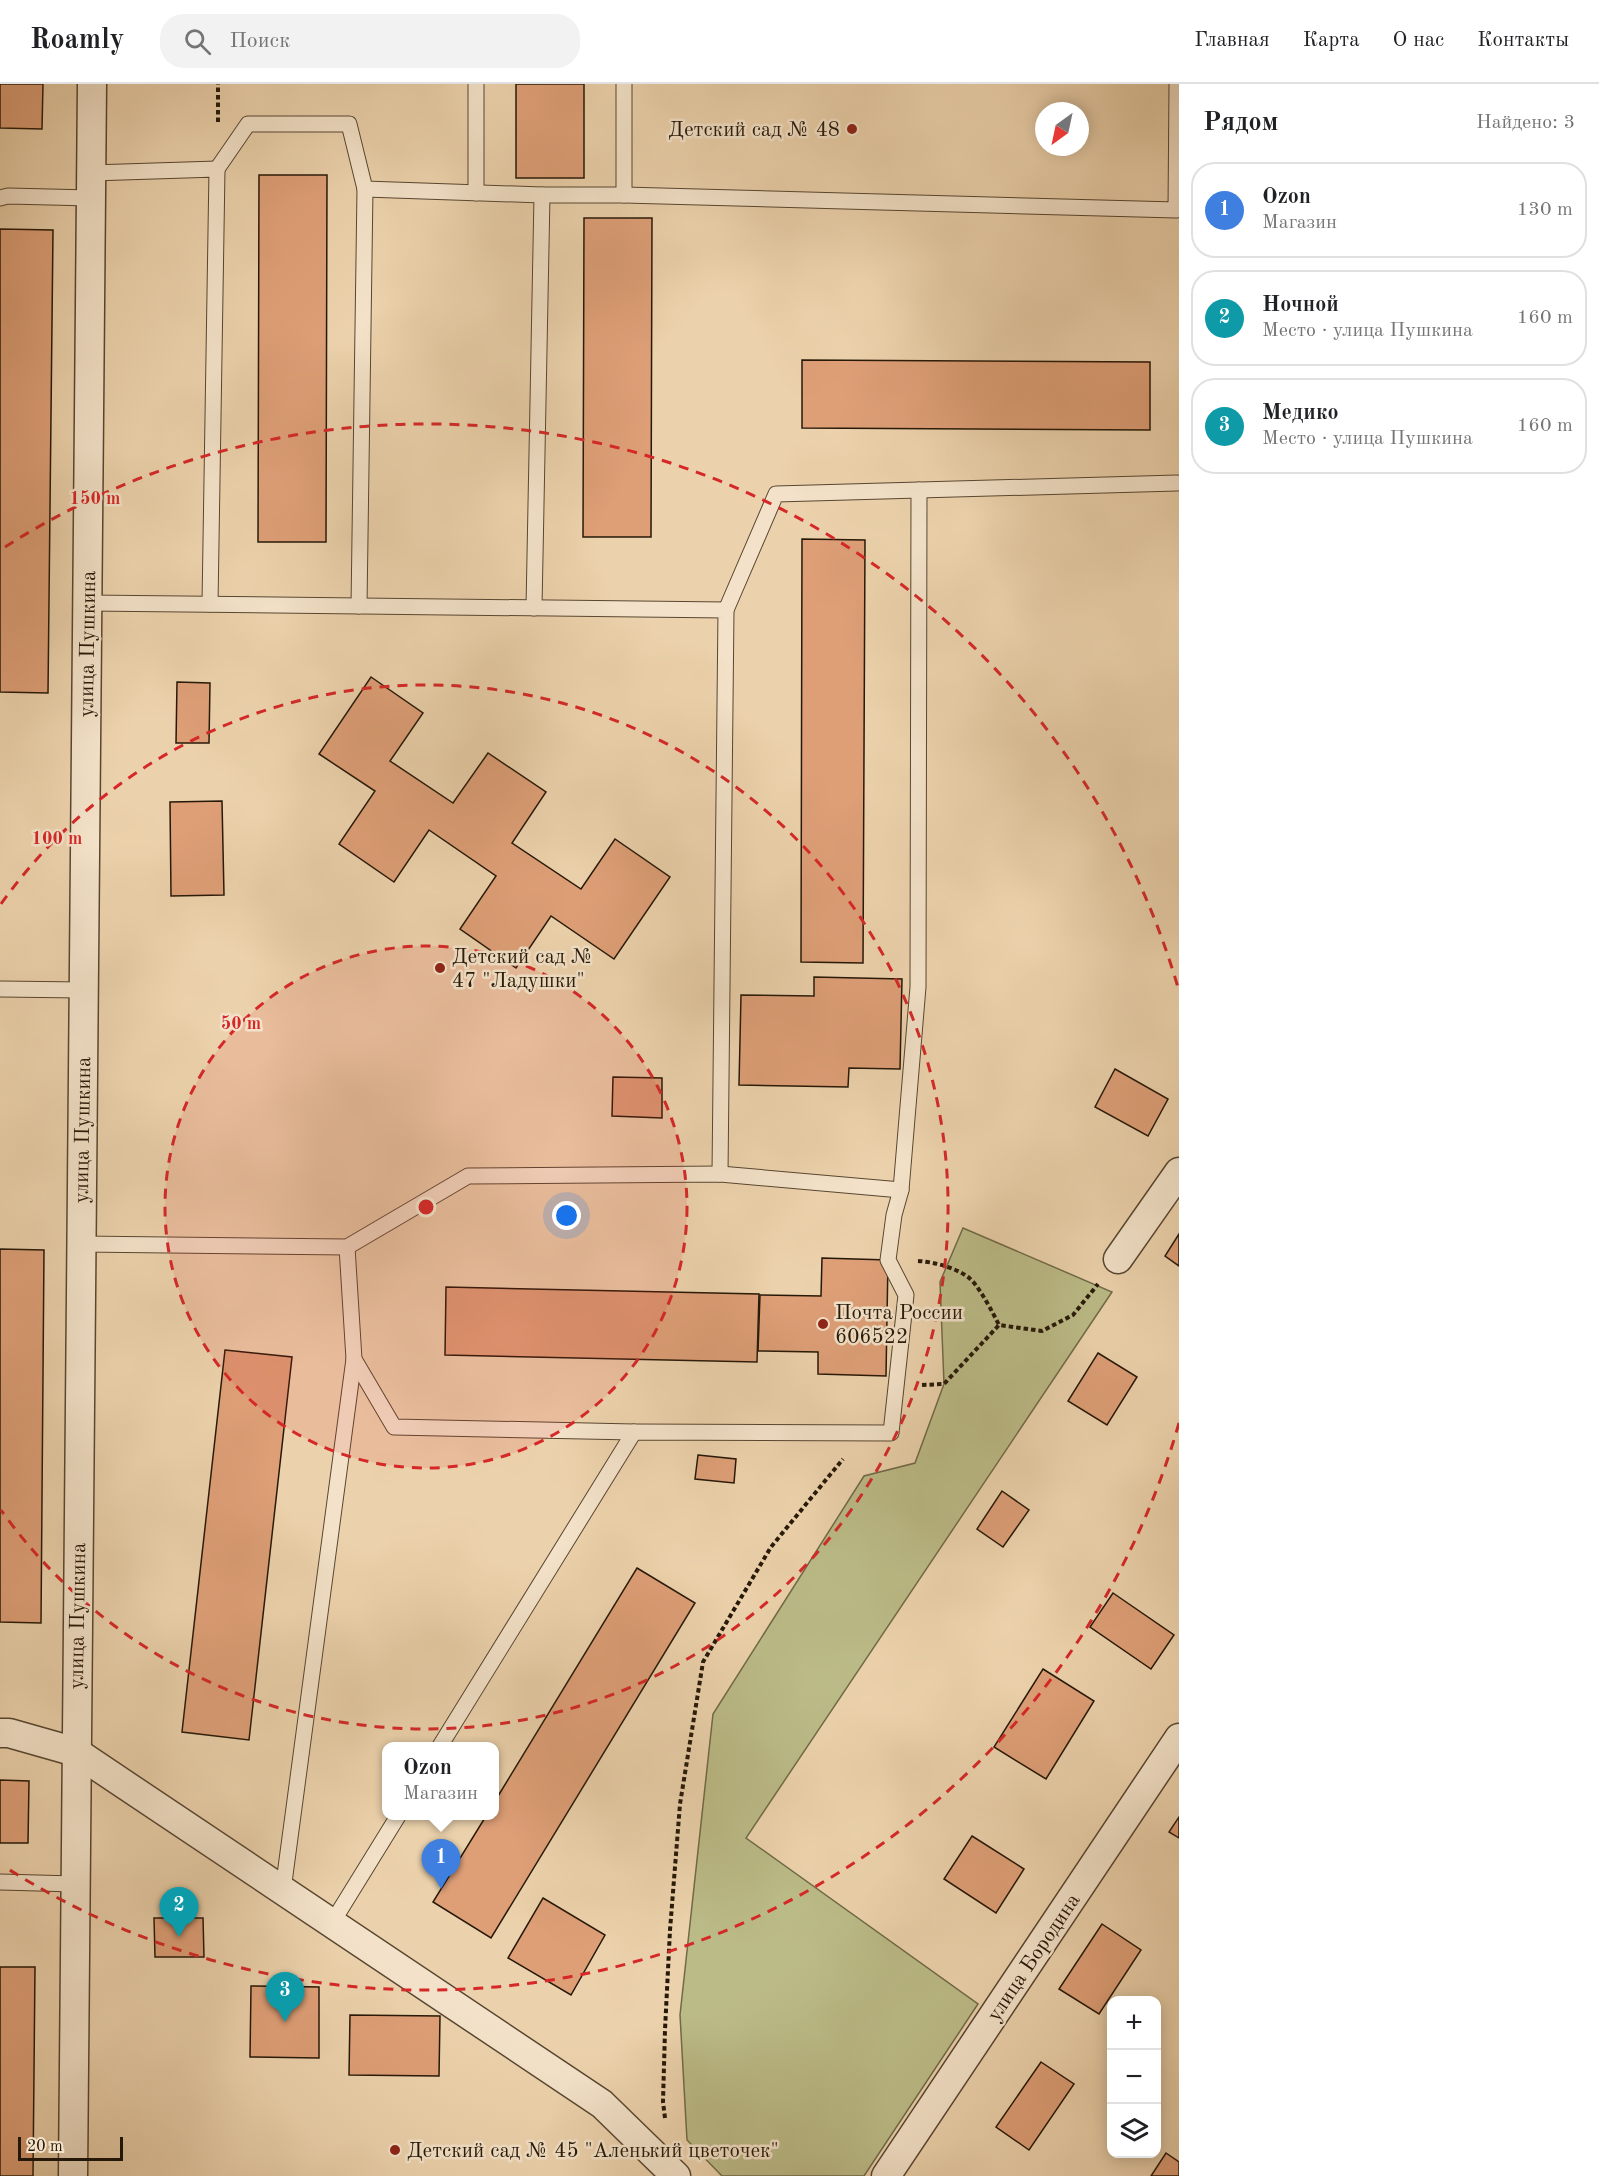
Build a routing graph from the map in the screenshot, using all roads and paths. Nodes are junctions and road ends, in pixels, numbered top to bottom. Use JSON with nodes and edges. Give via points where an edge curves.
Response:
{"nodes":[{"id":1,"x":92,"y":84,"type":"edge"},
{"id":2,"x":476,"y":84,"type":"edge"},
{"id":3,"x":624,"y":84,"type":"edge"},
{"id":4,"x":1177,"y":84,"type":"edge"},
{"id":5,"x":217,"y":169,"type":"junction"},
{"id":6,"x":91,"y":186,"type":"junction"},
{"id":7,"x":365,"y":189,"type":"junction"},
{"id":8,"x":476,"y":193,"type":"junction"},
{"id":9,"x":542,"y":195,"type":"junction"},
{"id":10,"x":624,"y":195,"type":"junction"},
{"id":11,"x":0,"y":198,"type":"edge"},
{"id":12,"x":1177,"y":483,"type":"dead end"},
{"id":13,"x":919,"y":490,"type":"junction"},
{"id":14,"x":87,"y":603,"type":"junction"},
{"id":15,"x":210,"y":604,"type":"junction"},
{"id":16,"x":359,"y":606,"type":"junction"},
{"id":17,"x":534,"y":608,"type":"junction"},
{"id":18,"x":726,"y":610,"type":"junction"},
{"id":19,"x":0,"y":989,"type":"edge"},
{"id":20,"x":83,"y":990,"type":"junction"},
{"id":21,"x":1179,"y":1172,"type":"edge"},
{"id":22,"x":720,"y":1174,"type":"junction"},
{"id":23,"x":901,"y":1190,"type":"junction"},
{"id":24,"x":81,"y":1244,"type":"junction"},
{"id":25,"x":347,"y":1247,"type":"junction"},
{"id":26,"x":1118,"y":1259,"type":"joint"},
{"id":27,"x":888,"y":1260,"type":"junction"},
{"id":28,"x":999,"y":1325,"type":"junction"},
{"id":29,"x":354,"y":1359,"type":"junction"},
{"id":30,"x":897,"y":1387,"type":"junction"},
{"id":31,"x":634,"y":1432,"type":"junction"},
{"id":32,"x":864,"y":1433,"type":"junction"},
{"id":33,"x":0,"y":1733,"type":"edge"},
{"id":34,"x":1179,"y":1738,"type":"edge"},
{"id":35,"x":442,"y":1742,"type":"edge"},
{"id":36,"x":76,"y":1752,"type":"junction"},
{"id":37,"x":395,"y":1820,"type":"edge"},
{"id":38,"x":0,"y":1882,"type":"edge"},
{"id":39,"x":75,"y":1884,"type":"junction"},
{"id":40,"x":283,"y":1890,"type":"junction"},
{"id":41,"x":332,"y":1923,"type":"junction"},
{"id":42,"x":666,"y":2121,"type":"dead end"},
{"id":43,"x":73,"y":2176,"type":"edge"},
{"id":44,"x":676,"y":2176,"type":"edge"},
{"id":45,"x":886,"y":2176,"type":"edge"}],
"edges":[{"from":1,"to":6,"type":"street","name":"улица Пушкина"},
{"from":2,"to":8,"type":"lane"},
{"from":3,"to":10,"type":"lane"},
{"from":4,"to":10,"type":"lane","via":[[1176,210]]},
{"from":5,"to":6,"type":"lane"},
{"from":5,"to":7,"type":"lane","via":[[248,124],[349,124]]},
{"from":5,"to":15,"type":"lane"},
{"from":6,"to":11,"type":"lane"},
{"from":6,"to":14,"type":"street","name":"улица Пушкина"},
{"from":7,"to":8,"type":"lane"},
{"from":7,"to":16,"type":"lane"},
{"from":8,"to":9,"type":"lane"},
{"from":9,"to":10,"type":"lane"},
{"from":9,"to":17,"type":"lane"},
{"from":12,"to":13,"type":"lane"},
{"from":13,"to":18,"type":"lane","via":[[776,494]]},
{"from":13,"to":23,"type":"lane","via":[[918,987]]},
{"from":14,"to":15,"type":"lane"},
{"from":14,"to":20,"type":"street","name":"улица Пушкина"},
{"from":15,"to":16,"type":"lane"},
{"from":16,"to":17,"type":"lane"},
{"from":17,"to":18,"type":"lane"},
{"from":18,"to":22,"type":"lane"},
{"from":19,"to":20,"type":"lane"},
{"from":20,"to":24,"type":"street","name":"улица Пушкина"},
{"from":21,"to":26,"type":"street"},
{"from":22,"to":23,"type":"lane"},
{"from":22,"to":25,"type":"lane","via":[[468,1176]]},
{"from":23,"to":27,"type":"lane"},
{"from":24,"to":25,"type":"lane"},
{"from":24,"to":36,"type":"street","name":"улица Пушкина"},
{"from":25,"to":29,"type":"lane"},
{"from":26,"to":28,"type":"path","via":[[1073,1315],[1042,1330]]},
{"from":27,"to":28,"type":"path","via":[[933,1262],[969,1277]]},
{"from":27,"to":30,"type":"lane","via":[[906,1295]]},
{"from":28,"to":30,"type":"path","via":[[944,1383]]},
{"from":29,"to":31,"type":"lane","via":[[394,1427]]},
{"from":29,"to":40,"type":"lane"},
{"from":30,"to":32,"type":"lane","via":[[891,1433]]},
{"from":31,"to":32,"type":"lane"},
{"from":31,"to":35,"type":"lane"},
{"from":32,"to":42,"type":"path","via":[[771,1547],[703,1662],[680,1804],[670,1930],[663,2102]]},
{"from":33,"to":36,"type":"street"},
{"from":34,"to":45,"type":"street","name":"улица Бородина"},
{"from":36,"to":39,"type":"street","name":"улица Пушкина"},
{"from":36,"to":40,"type":"street"},
{"from":37,"to":41,"type":"lane"},
{"from":38,"to":39,"type":"lane"},
{"from":39,"to":43,"type":"street","name":"улица Пушкина"},
{"from":40,"to":41,"type":"street"},
{"from":41,"to":44,"type":"street","via":[[602,2104]]}]}
